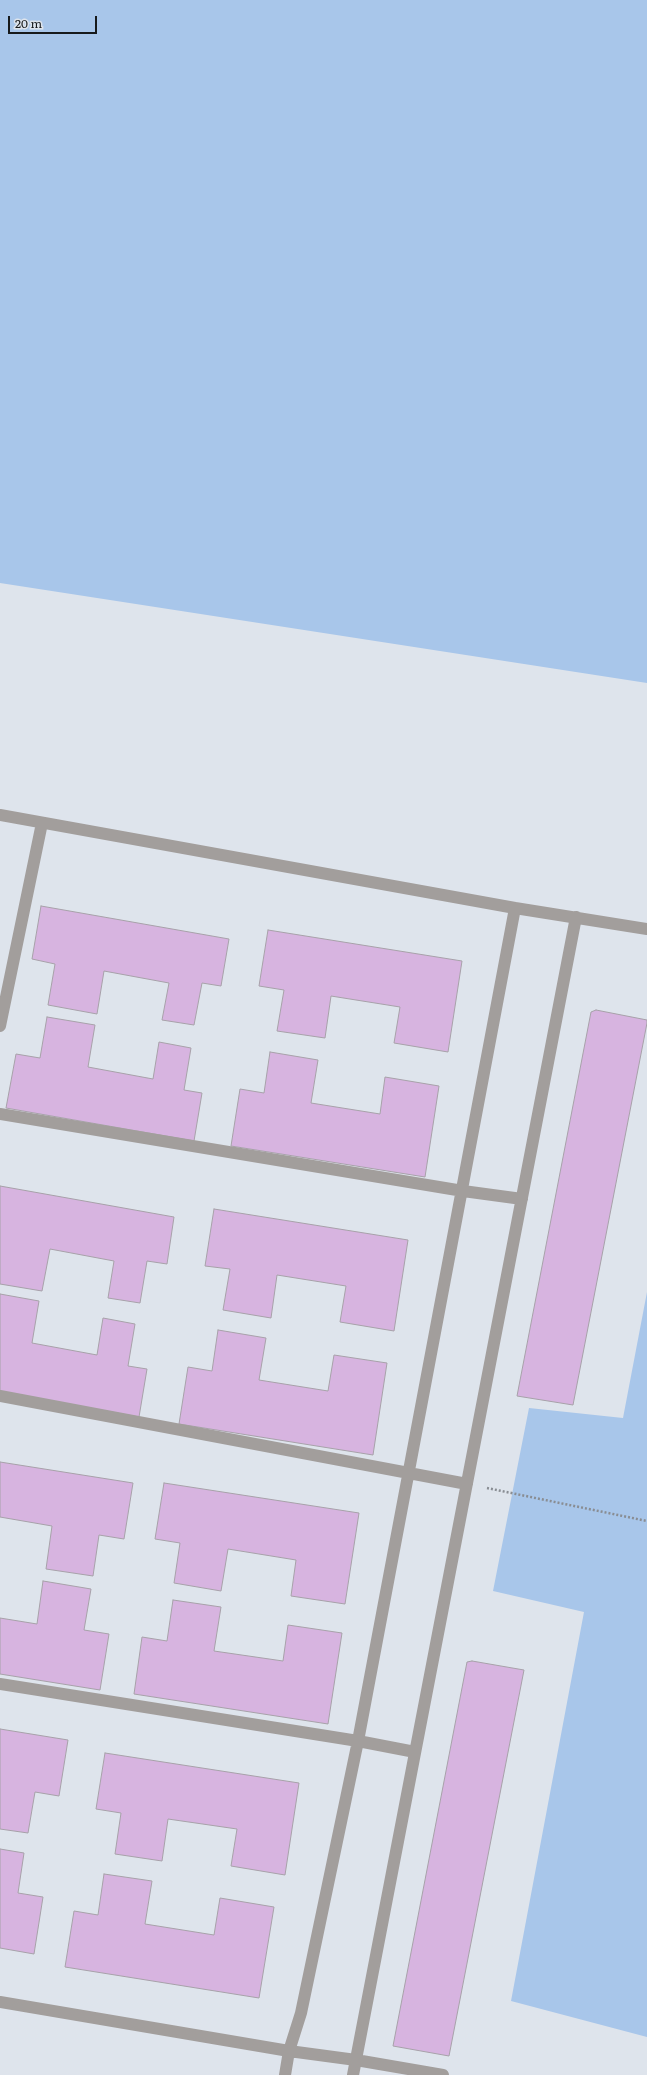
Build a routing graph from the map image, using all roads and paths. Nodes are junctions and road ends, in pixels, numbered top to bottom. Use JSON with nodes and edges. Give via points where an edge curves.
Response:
{"nodes":[{"id":1,"x":0,"y":815,"type":"edge"},
{"id":2,"x":42,"y":823,"type":"junction"},
{"id":3,"x":515,"y":908,"type":"junction"},
{"id":4,"x":576,"y":917,"type":"junction"},
{"id":5,"x":647,"y":929,"type":"edge"},
{"id":6,"x":0,"y":1026,"type":"edge"},
{"id":7,"x":0,"y":1114,"type":"edge"},
{"id":8,"x":463,"y":1191,"type":"junction"},
{"id":9,"x":522,"y":1199,"type":"junction"},
{"id":10,"x":0,"y":1396,"type":"edge"},
{"id":11,"x":408,"y":1472,"type":"junction"},
{"id":12,"x":467,"y":1484,"type":"junction"},
{"id":13,"x":647,"y":1521,"type":"edge"},
{"id":14,"x":0,"y":1684,"type":"edge"},
{"id":15,"x":358,"y":1741,"type":"junction"},
{"id":16,"x":415,"y":1752,"type":"junction"},
{"id":17,"x":0,"y":2002,"type":"edge"},
{"id":18,"x":289,"y":2051,"type":"junction"},
{"id":19,"x":356,"y":2060,"type":"junction"},
{"id":20,"x":285,"y":2075,"type":"edge"},
{"id":21,"x":353,"y":2075,"type":"edge"},
{"id":22,"x":443,"y":2075,"type":"edge"}],
"edges":[{"from":1,"to":2,"type":"street"},
{"from":2,"to":3,"type":"street"},
{"from":2,"to":6,"type":"street"},
{"from":3,"to":4,"type":"street"},
{"from":3,"to":8,"type":"street"},
{"from":4,"to":5,"type":"street"},
{"from":4,"to":9,"type":"street"},
{"from":7,"to":8,"type":"street"},
{"from":8,"to":9,"type":"street"},
{"from":8,"to":11,"type":"street"},
{"from":9,"to":12,"type":"street"},
{"from":10,"to":11,"type":"street"},
{"from":11,"to":12,"type":"street"},
{"from":11,"to":15,"type":"street"},
{"from":12,"to":13,"type":"path"},
{"from":12,"to":16,"type":"street"},
{"from":14,"to":15,"type":"street"},
{"from":15,"to":16,"type":"street"},
{"from":15,"to":18,"type":"street","via":[[301,2013]]},
{"from":16,"to":19,"type":"street"},
{"from":17,"to":18,"type":"street"},
{"from":18,"to":19,"type":"street"},
{"from":18,"to":20,"type":"street"},
{"from":19,"to":21,"type":"street"},
{"from":19,"to":22,"type":"street"}]}
